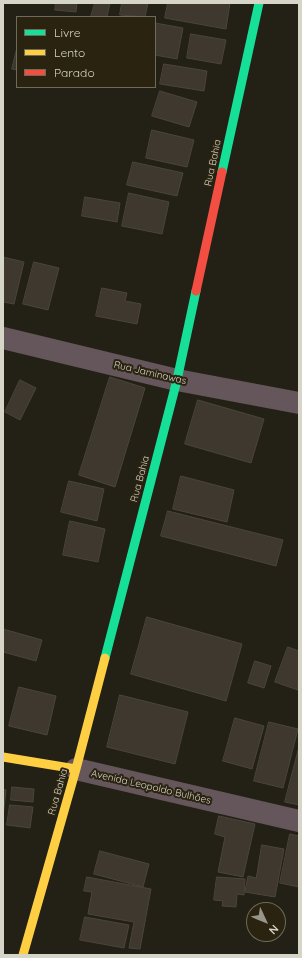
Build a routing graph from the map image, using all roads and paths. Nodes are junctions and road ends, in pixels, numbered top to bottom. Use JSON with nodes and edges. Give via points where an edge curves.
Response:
{"nodes":[{"id":1,"x":258,"y":3,"type":"edge"},
{"id":2,"x":3,"y":338,"type":"edge"},
{"id":3,"x":177,"y":380,"type":"junction"},
{"id":4,"x":299,"y":403,"type":"edge"},
{"id":5,"x":3,"y":757,"type":"edge"},
{"id":6,"x":76,"y":769,"type":"junction"},
{"id":7,"x":299,"y":821,"type":"edge"},
{"id":8,"x":23,"y":955,"type":"edge"}],
"edges":[{"from":1,"to":3,"type":"street","name":"Rua Bahia"},
{"from":2,"to":3,"type":"street","name":"Rua Jaminawas"},
{"from":3,"to":4,"type":"street","name":"Rua Jaminawas"},
{"from":3,"to":6,"type":"street","name":"Rua Bahia"},
{"from":5,"to":6,"type":"street","name":"Avenida Leopoldo Bulhões"},
{"from":6,"to":7,"type":"street","name":"Avenida Leopoldo Bulhões"},
{"from":6,"to":8,"type":"street","name":"Rua Bahia"}]}
